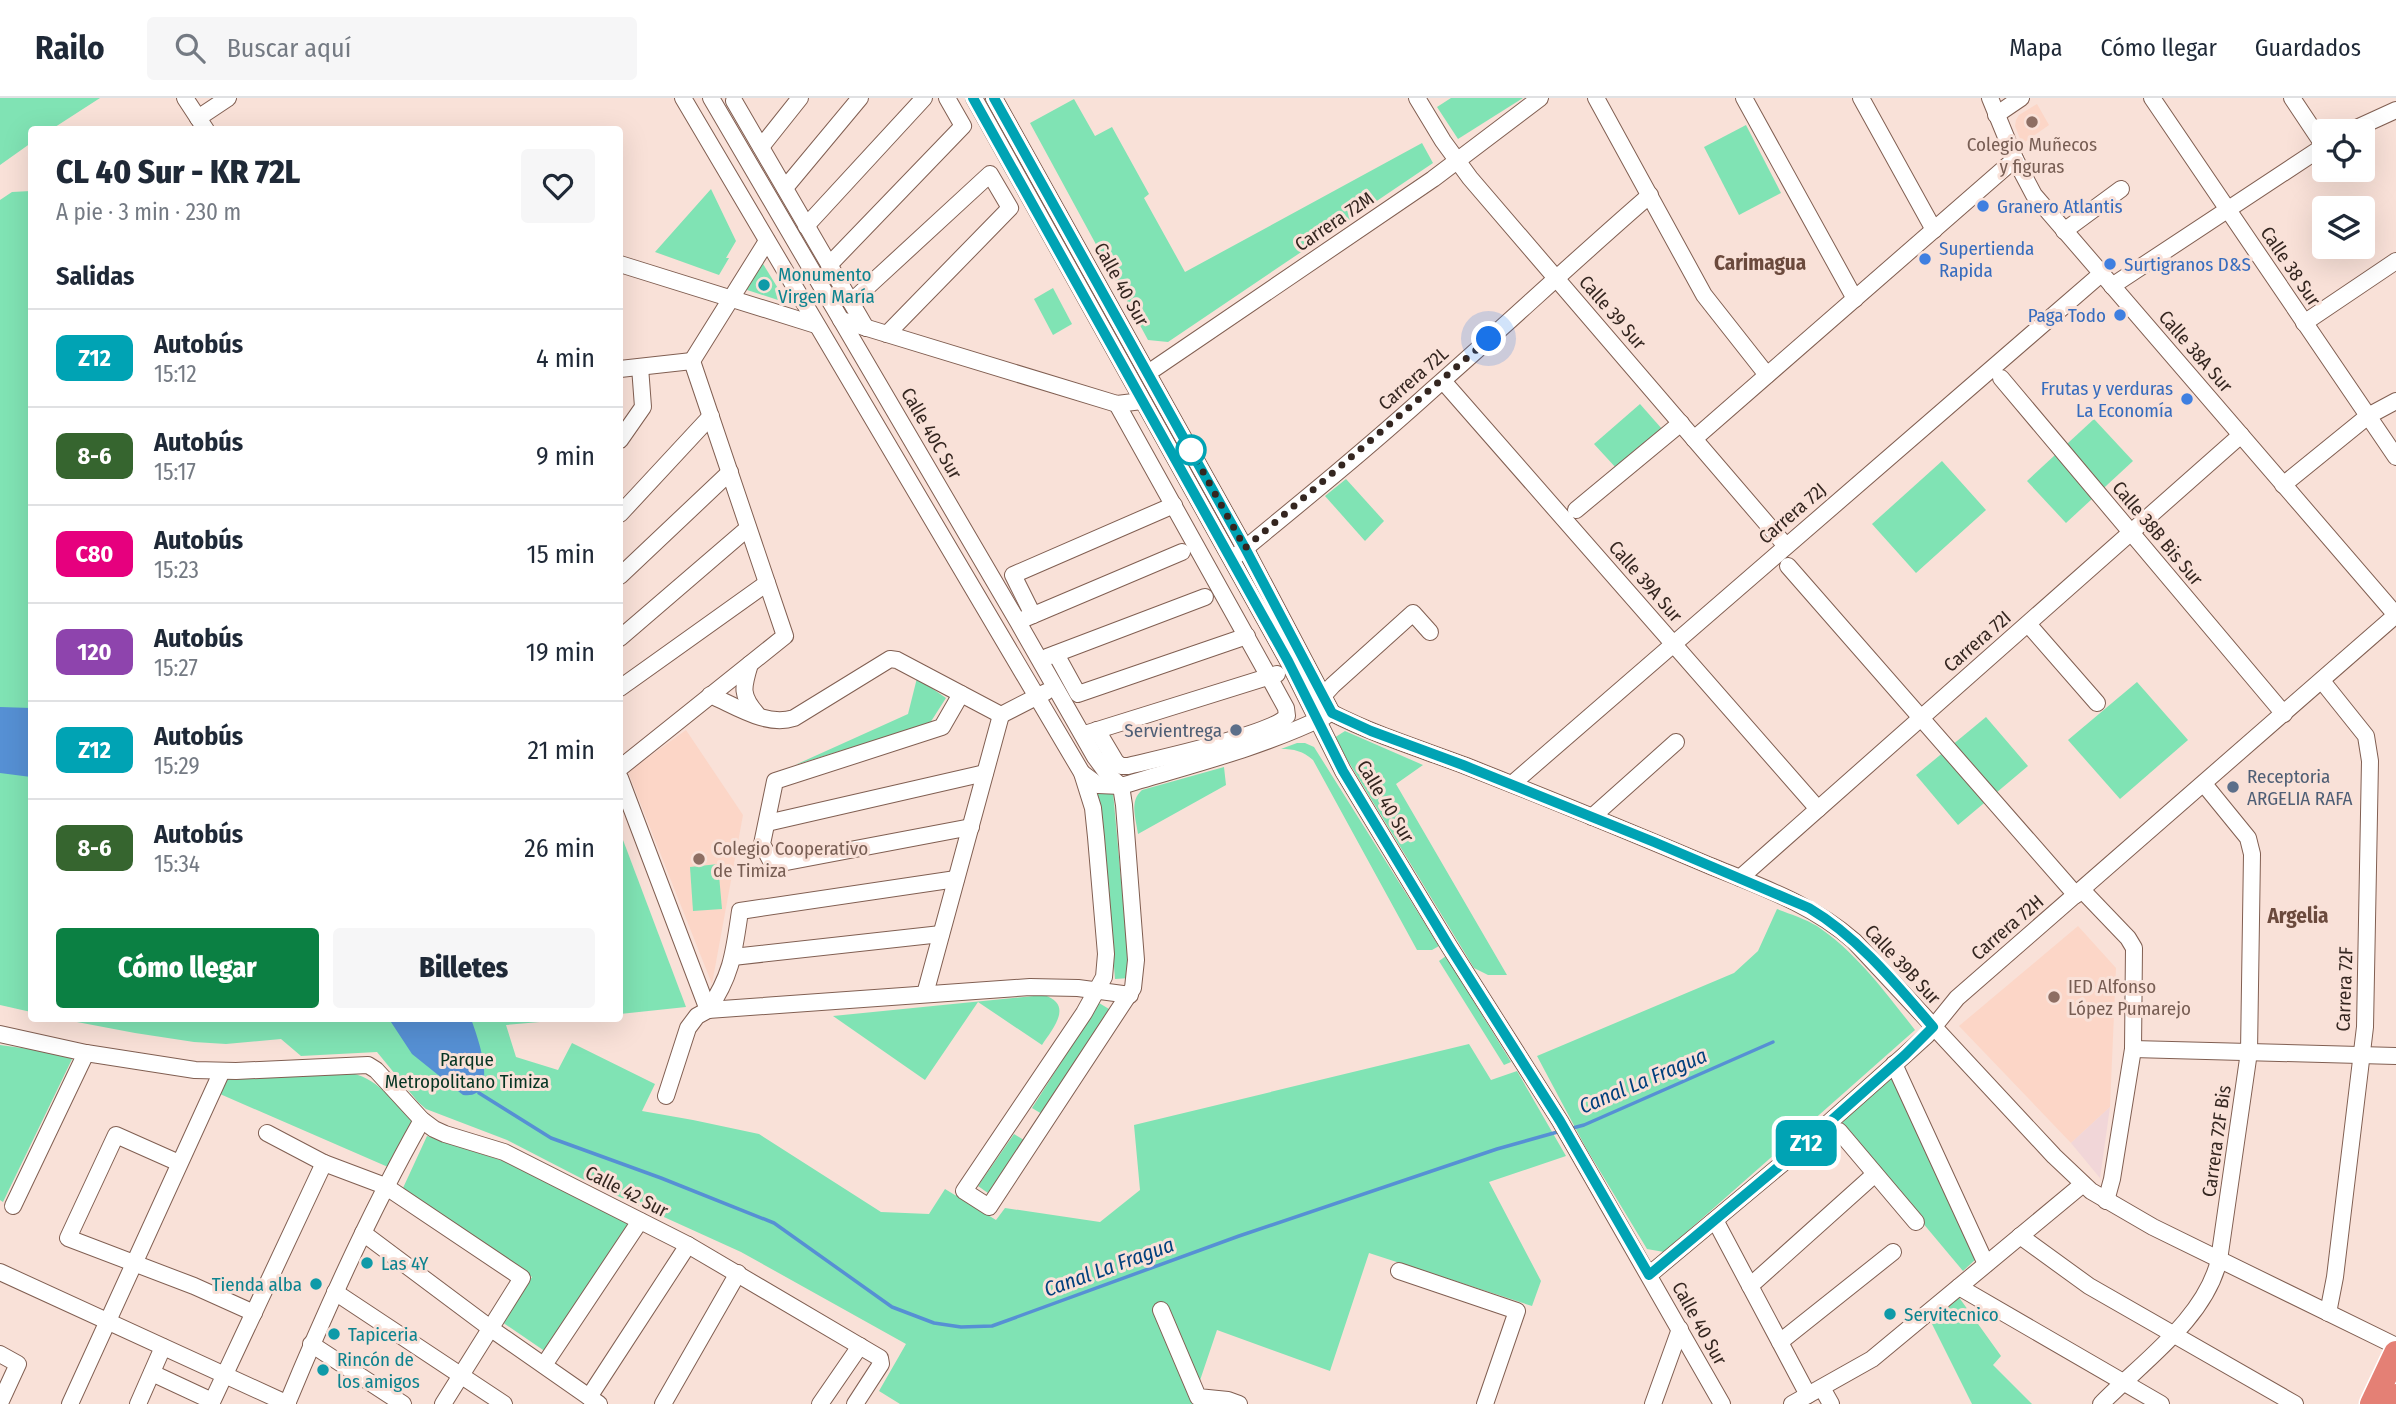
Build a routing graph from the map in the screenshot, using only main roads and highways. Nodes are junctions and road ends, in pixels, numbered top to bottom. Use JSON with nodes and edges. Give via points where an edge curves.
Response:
{"nodes":[{"id":1,"x":2396,"y":1353,"type":"edge"},
{"id":2,"x":2396,"y":1396,"type":"edge"},
{"id":3,"x":2372,"y":1404,"type":"edge"},
{"id":4,"x":2392,"y":1404,"type":"edge"}],
"edges":[{"from":1,"to":3,"type":"highway"},
{"from":2,"to":4,"type":"highway"}]}
